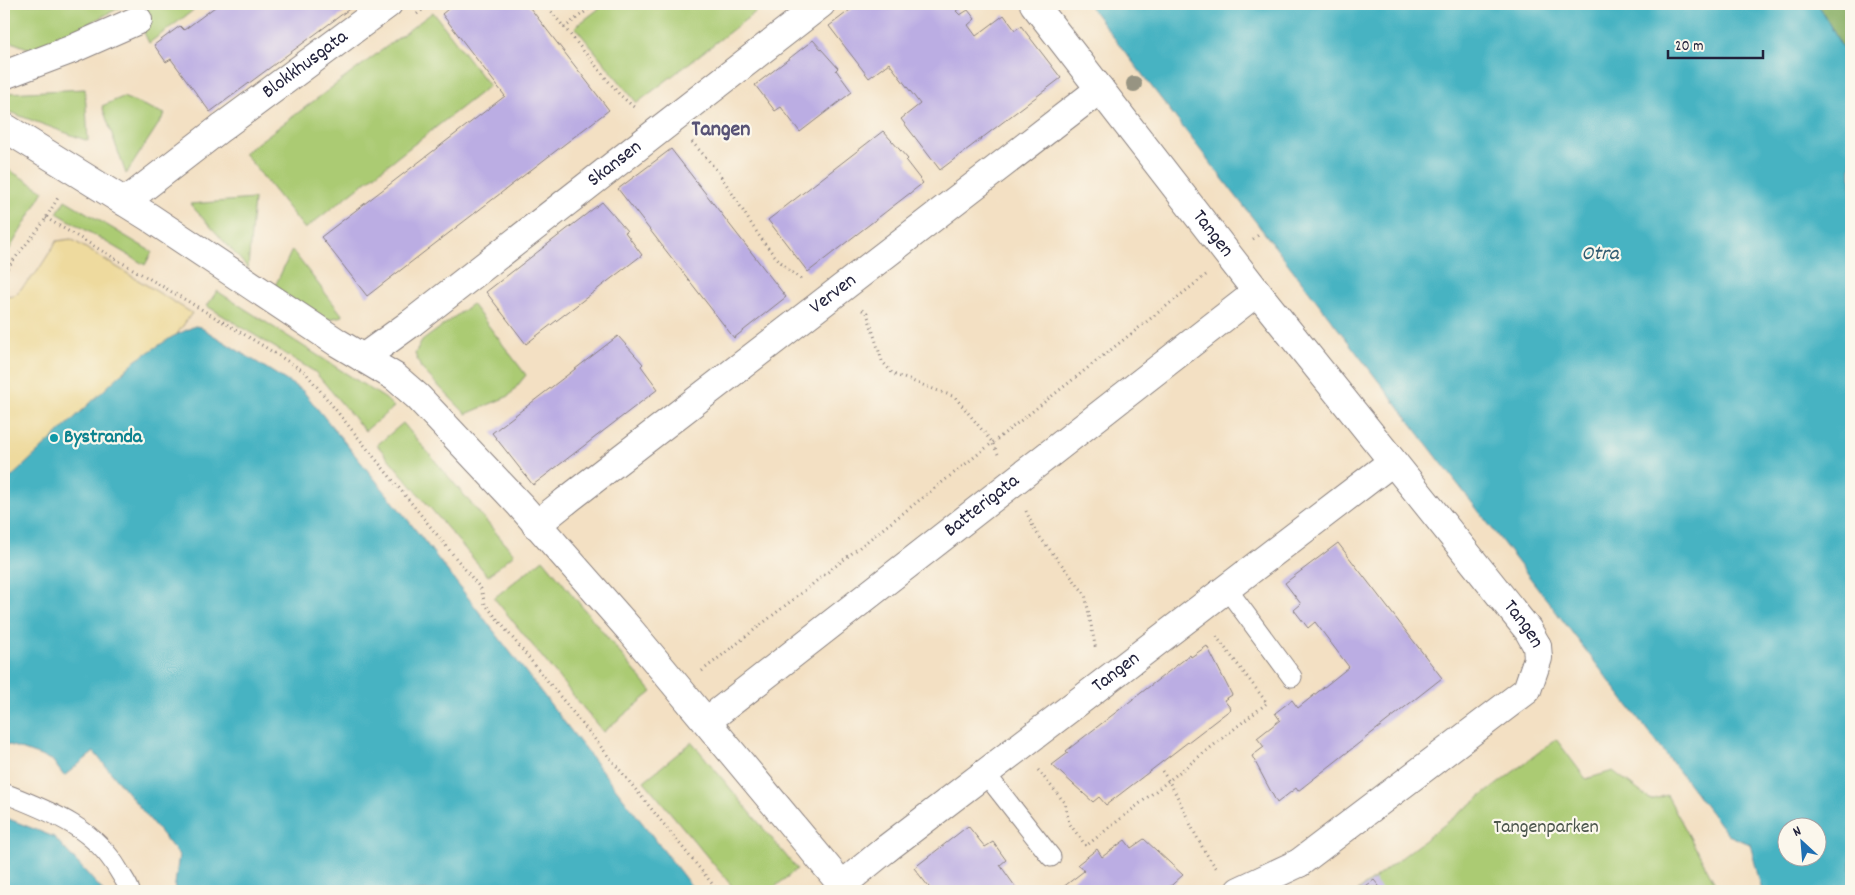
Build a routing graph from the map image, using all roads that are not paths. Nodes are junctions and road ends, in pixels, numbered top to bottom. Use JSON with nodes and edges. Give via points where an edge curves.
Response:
{"nodes":[{"id":1,"x":388,"y":4,"type":"edge"},
{"id":2,"x":821,"y":4,"type":"edge"},
{"id":3,"x":1034,"y":4,"type":"edge"},
{"id":4,"x":138,"y":20,"type":"dead end"},
{"id":5,"x":4,"y":75,"type":"edge"},
{"id":6,"x":1100,"y":89,"type":"junction"},
{"id":7,"x":4,"y":127,"type":"edge"},
{"id":8,"x":125,"y":202,"type":"junction"},
{"id":9,"x":1257,"y":292,"type":"junction"},
{"id":10,"x":363,"y":358,"type":"junction"},
{"id":11,"x":1392,"y":462,"type":"junction"},
{"id":12,"x":536,"y":525,"type":"junction"},
{"id":13,"x":1227,"y":589,"type":"junction"},
{"id":14,"x":1292,"y":677,"type":"dead end"},
{"id":15,"x":707,"y":721,"type":"junction"},
{"id":16,"x":985,"y":773,"type":"junction"},
{"id":17,"x":4,"y":793,"type":"edge"},
{"id":18,"x":1051,"y":857,"type":"dead end"},
{"id":19,"x":1232,"y":884,"type":"edge"},
{"id":20,"x":844,"y":888,"type":"edge"},
{"id":21,"x":130,"y":891,"type":"edge"}],
"edges":[{"from":1,"to":8,"type":"street","name":"Blokkhusgata"},
{"from":2,"to":10,"type":"street","name":"Skansen"},
{"from":3,"to":6,"type":"street","name":"Tangen"},
{"from":4,"to":5,"type":"street"},
{"from":6,"to":9,"type":"street","name":"Tangen"},
{"from":6,"to":12,"type":"street","name":"Verven"},
{"from":7,"to":8,"type":"street"},
{"from":8,"to":10,"type":"street"},
{"from":9,"to":11,"type":"street","name":"Tangen"},
{"from":9,"to":15,"type":"street","name":"Batterigata"},
{"from":10,"to":12,"type":"street","via":[[395,376],[418,397]]},
{"from":11,"to":13,"type":"street","name":"Tangen"},
{"from":11,"to":19,"type":"street","name":"Tangen","via":[[1538,646],[1538,658],[1527,690],[1299,863]]},
{"from":12,"to":15,"type":"street"},
{"from":13,"to":14,"type":"lane"},
{"from":13,"to":16,"type":"street","name":"Tangen"},
{"from":15,"to":20,"type":"street"},
{"from":16,"to":18,"type":"lane"},
{"from":16,"to":20,"type":"street","name":"Tangen","via":[[886,849]]},
{"from":17,"to":21,"type":"lane","via":[[72,823],[92,838],[113,861]]}]}
